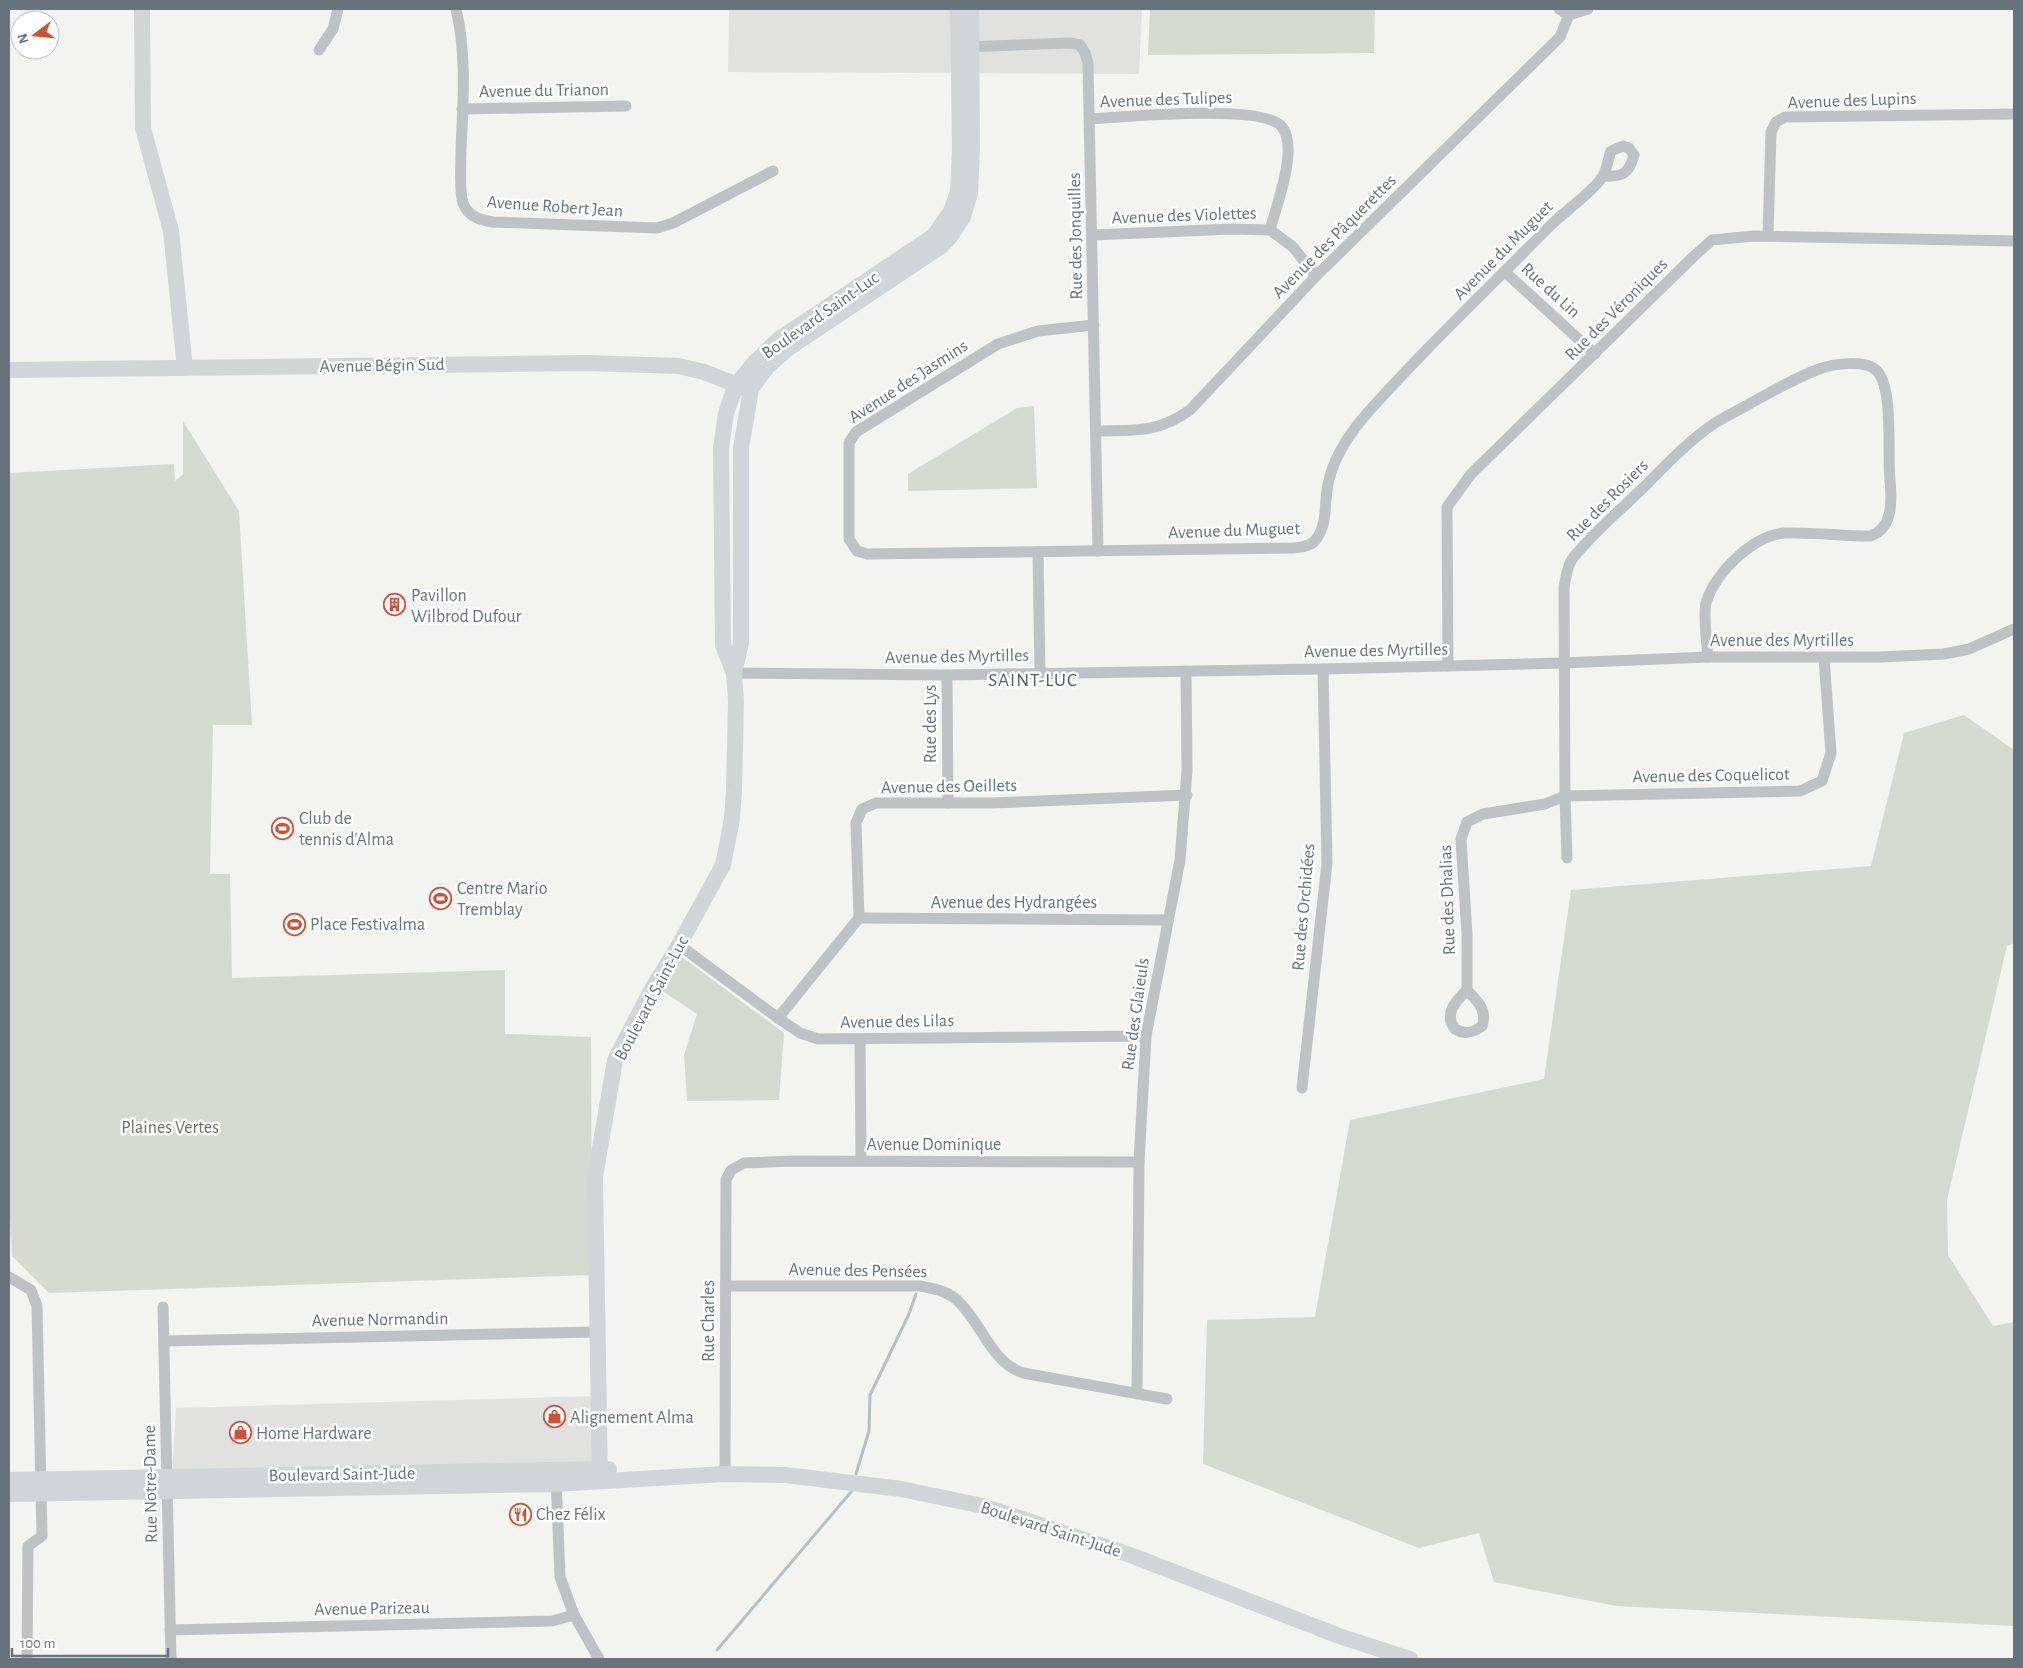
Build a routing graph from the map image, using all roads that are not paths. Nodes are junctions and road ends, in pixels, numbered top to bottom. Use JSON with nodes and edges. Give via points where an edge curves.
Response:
{"nodes":[{"id":1,"x":142,"y":9,"type":"edge"},
{"id":2,"x":338,"y":9,"type":"edge"},
{"id":3,"x":456,"y":9,"type":"edge"},
{"id":4,"x":958,"y":9,"type":"edge"},
{"id":5,"x":971,"y":9,"type":"edge"},
{"id":6,"x":1588,"y":9,"type":"edge"},
{"id":7,"x":1564,"y":12,"type":"edge"},
{"id":8,"x":965,"y":47,"type":"junction"},
{"id":9,"x":319,"y":50,"type":"dead end"},
{"id":10,"x":626,"y":106,"type":"dead end"},
{"id":11,"x":462,"y":109,"type":"junction"},
{"id":12,"x":2014,"y":114,"type":"edge"},
{"id":13,"x":1091,"y":119,"type":"junction"},
{"id":14,"x":773,"y":171,"type":"dead end"},
{"id":15,"x":1604,"y":176,"type":"dead end"},
{"id":16,"x":1270,"y":230,"type":"junction"},
{"id":17,"x":1093,"y":235,"type":"junction"},
{"id":18,"x":1768,"y":236,"type":"junction"},
{"id":19,"x":2014,"y":241,"type":"edge"},
{"id":20,"x":1505,"y":272,"type":"junction"},
{"id":21,"x":1316,"y":276,"type":"junction"},
{"id":22,"x":1094,"y":325,"type":"junction"},
{"id":23,"x":1596,"y":354,"type":"junction"},
{"id":24,"x":185,"y":368,"type":"junction"},
{"id":25,"x":9,"y":370,"type":"edge"},
{"id":26,"x":744,"y":387,"type":"junction"},
{"id":27,"x":1096,"y":431,"type":"junction"},
{"id":28,"x":857,"y":551,"type":"joint"},
{"id":29,"x":1098,"y":551,"type":"junction"},
{"id":30,"x":1038,"y":552,"type":"junction"},
{"id":31,"x":2014,"y":628,"type":"edge"},
{"id":32,"x":1708,"y":657,"type":"junction"},
{"id":33,"x":1824,"y":658,"type":"junction"},
{"id":34,"x":1564,"y":663,"type":"junction"},
{"id":35,"x":1448,"y":666,"type":"junction"},
{"id":36,"x":1322,"y":669,"type":"junction"},
{"id":37,"x":1186,"y":671,"type":"junction"},
{"id":38,"x":734,"y":673,"type":"junction"},
{"id":39,"x":1040,"y":673,"type":"junction"},
{"id":40,"x":947,"y":675,"type":"junction"},
{"id":41,"x":1187,"y":795,"type":"junction"},
{"id":42,"x":1565,"y":796,"type":"junction"},
{"id":43,"x":948,"y":803,"type":"junction"},
{"id":44,"x":1567,"y":858,"type":"dead end"},
{"id":45,"x":859,"y":918,"type":"junction"},
{"id":46,"x":1168,"y":920,"type":"junction"},
{"id":47,"x":679,"y":945,"type":"junction"},
{"id":48,"x":1467,"y":990,"type":"dead end"},
{"id":49,"x":778,"y":1018,"type":"junction"},
{"id":50,"x":1146,"y":1036,"type":"junction"},
{"id":51,"x":860,"y":1040,"type":"junction"},
{"id":52,"x":1302,"y":1088,"type":"dead end"},
{"id":53,"x":861,"y":1161,"type":"junction"},
{"id":54,"x":1139,"y":1162,"type":"junction"},
{"id":55,"x":731,"y":1170,"type":"joint"},
{"id":56,"x":9,"y":1277,"type":"edge"},
{"id":57,"x":726,"y":1286,"type":"junction"},
{"id":58,"x":163,"y":1307,"type":"dead end"},
{"id":59,"x":598,"y":1332,"type":"junction"},
{"id":60,"x":164,"y":1341,"type":"junction"},
{"id":61,"x":1138,"y":1394,"type":"junction"},
{"id":62,"x":1167,"y":1399,"type":"dead end"},
{"id":63,"x":600,"y":1474,"type":"junction"},
{"id":64,"x":725,"y":1474,"type":"junction"},
{"id":65,"x":556,"y":1476,"type":"junction"},
{"id":66,"x":9,"y":1480,"type":"edge"},
{"id":67,"x":168,"y":1484,"type":"junction"},
{"id":68,"x":41,"y":1487,"type":"junction"},
{"id":69,"x":9,"y":1494,"type":"edge"},
{"id":70,"x":574,"y":1615,"type":"junction"},
{"id":71,"x":170,"y":1630,"type":"junction"},
{"id":72,"x":27,"y":1659,"type":"edge"},
{"id":73,"x":171,"y":1659,"type":"edge"},
{"id":74,"x":599,"y":1659,"type":"edge"},
{"id":75,"x":1410,"y":1659,"type":"edge"}],
"edges":[{"from":1,"to":24,"type":"street","via":[[143,128],[171,231]]},
{"from":2,"to":9,"type":"street","via":[[333,29]]},
{"from":3,"to":11,"type":"street","name":"Avenue Robert Jean","via":[[462,32]]},
{"from":4,"to":8,"type":"street","name":"Boulevard Saint-Luc"},
{"from":5,"to":8,"type":"street","name":"Boulevard Saint-Luc"},
{"from":6,"to":7,"type":"street"},
{"from":7,"to":21,"type":"street","name":"Avenue des Pâquerettes","via":[[1560,37]]},
{"from":8,"to":13,"type":"street","name":"Rue des Jonquilles","via":[[1080,44],[1088,63]]},
{"from":8,"to":26,"type":"street","name":"Boulevard Saint-Luc","via":[[958,192],[943,224],[934,236],[778,340],[757,360]]},
{"from":10,"to":11,"type":"street","name":"Avenue du Trianon"},
{"from":11,"to":14,"type":"street","name":"Avenue Robert Jean","via":[[462,202],[478,219],[493,222],[657,228],[673,223]]},
{"from":12,"to":18,"type":"street","name":"Avenue des Lupins","via":[[1785,117],[1776,122],[1771,132]]},
{"from":13,"to":16,"type":"street","name":"Avenue des Tulipes","via":[[1222,112],[1269,118],[1282,127],[1288,143],[1288,165]]},
{"from":13,"to":17,"type":"street","name":"Rue des Jonquilles"},
{"from":15,"to":20,"type":"street","name":"Avenue du Muguet"},
{"from":16,"to":17,"type":"street","name":"Avenue des Violettes"},
{"from":16,"to":21,"type":"street","name":"Avenue des Violettes","via":[[1293,247]]},
{"from":17,"to":22,"type":"street","name":"Rue des Jonquilles"},
{"from":18,"to":19,"type":"street","name":"Rue des Véroniques"},
{"from":18,"to":23,"type":"street","name":"Rue des Véroniques","via":[[1712,240]]},
{"from":20,"to":23,"type":"street","name":"Rue du Lin"},
{"from":20,"to":29,"type":"street","name":"Avenue du Muguet","via":[[1407,370],[1348,436],[1331,471],[1321,531],[1308,546]]},
{"from":21,"to":27,"type":"street","name":"Avenue des Pâquerettes","via":[[1190,410],[1173,422],[1155,428]]},
{"from":22,"to":27,"type":"street","name":"Rue des Jonquilles"},
{"from":22,"to":28,"type":"street","name":"Avenue des Jasmins","via":[[1038,331],[998,344],[856,432],[849,443],[849,539]]},
{"from":23,"to":35,"type":"street","name":"Rue des Véroniques","via":[[1471,474],[1447,507]]},
{"from":24,"to":25,"type":"street","name":"Avenue Bégin Sud"},
{"from":24,"to":26,"type":"street","name":"Avenue Bégin Sud","via":[[586,363],[670,366],[704,372]]},
{"from":26,"to":38,"type":"street","name":"Boulevard Saint-Luc","via":[[726,413],[720,449],[723,645]]},
{"from":27,"to":29,"type":"street","name":"Rue des Jonquilles"},
{"from":28,"to":30,"type":"street","name":"Avenue du Muguet","via":[[867,554]]},
{"from":29,"to":30,"type":"street","name":"Avenue du Muguet"},
{"from":30,"to":39,"type":"street"},
{"from":31,"to":33,"type":"street","name":"Avenue des Myrtilles","via":[[1969,649],[1944,654]]},
{"from":32,"to":33,"type":"street","name":"Avenue des Myrtilles"},
{"from":32,"to":34,"type":"street","name":"Avenue des Myrtilles"},
{"from":32,"to":34,"type":"street","name":"Rue des Rosiers","via":[[1706,604],[1723,572],[1738,556],[1761,540],[1784,533],[1870,536],[1885,524],[1890,514],[1891,493],[1887,409],[1884,381],[1876,369],[1866,364],[1838,364],[1820,369],[1715,423],[1689,444],[1571,560],[1564,587]]},
{"from":33,"to":42,"type":"street","name":"Avenue des Coquelicot","via":[[1831,753],[1822,780],[1800,791]]},
{"from":34,"to":35,"type":"street","name":"Avenue des Myrtilles"},
{"from":34,"to":42,"type":"street","name":"Rue des Rosiers"},
{"from":35,"to":36,"type":"street","name":"Avenue des Myrtilles"},
{"from":36,"to":37,"type":"street","name":"Avenue des Myrtilles"},
{"from":36,"to":52,"type":"street","name":"Rue des Orchidées","via":[[1327,863]]},
{"from":37,"to":39,"type":"street","name":"Avenue des Myrtilles"},
{"from":37,"to":41,"type":"street","name":"Rue des Glaieuls"},
{"from":38,"to":40,"type":"street","name":"Avenue des Myrtilles"},
{"from":38,"to":47,"type":"street","name":"Boulevard Saint-Luc","via":[[734,791],[723,865]]},
{"from":39,"to":40,"type":"street","name":"Avenue des Myrtilles"},
{"from":40,"to":43,"type":"street","name":"Rue des Lys"},
{"from":41,"to":43,"type":"street","name":"Avenue des Oeillets"},
{"from":41,"to":46,"type":"street","name":"Rue des Glaieuls","via":[[1180,860]]},
{"from":42,"to":44,"type":"street","name":"Rue des Rosiers"},
{"from":42,"to":48,"type":"street","name":"Rue des Dhalias","via":[[1545,804],[1483,814],[1467,822],[1462,839]]},
{"from":43,"to":45,"type":"street","name":"Avenue des Oeillets","via":[[876,803],[862,809],[856,823]]},
{"from":45,"to":46,"type":"street","name":"Avenue des Hydrangées"},
{"from":45,"to":49,"type":"street"},
{"from":46,"to":50,"type":"street","name":"Rue des Glaieuls"},
{"from":47,"to":49,"type":"street","name":"Avenue des Lilas"},
{"from":47,"to":59,"type":"street","name":"Boulevard Saint-Luc","via":[[615,1060],[595,1176]]},
{"from":49,"to":51,"type":"street","name":"Avenue des Lilas","via":[[800,1033],[818,1040]]},
{"from":50,"to":51,"type":"street","name":"Avenue des Lilas"},
{"from":50,"to":54,"type":"street","name":"Rue des Glaieuls"},
{"from":51,"to":53,"type":"street"},
{"from":53,"to":54,"type":"street","name":"Avenue Dominique"},
{"from":53,"to":55,"type":"street","name":"Avenue Dominique","via":[[744,1163]]},
{"from":54,"to":61,"type":"street","name":"Rue des Glaieuls"},
{"from":55,"to":57,"type":"street","name":"Rue Charles","via":[[726,1180]]},
{"from":56,"to":68,"type":"street","via":[[31,1290],[37,1306]]},
{"from":57,"to":61,"type":"street","name":"Avenue des Pensées","via":[[920,1286],[943,1291],[959,1301],[1000,1358],[1012,1369]]},
{"from":57,"to":64,"type":"street","name":"Rue Charles"},
{"from":58,"to":60,"type":"street","name":"Rue Notre-Dame"},
{"from":59,"to":60,"type":"street","name":"Avenue Normandin"},
{"from":59,"to":63,"type":"street","name":"Boulevard Saint-Luc"},
{"from":60,"to":67,"type":"street","name":"Rue Notre-Dame"},
{"from":61,"to":62,"type":"street"},
{"from":63,"to":64,"type":"street","name":"Boulevard Saint-Jude"},
{"from":63,"to":65,"type":"street","name":"Boulevard Saint-Jude"},
{"from":64,"to":75,"type":"street","name":"Boulevard Saint-Jude","via":[[786,1474],[901,1489],[983,1506],[1133,1556],[1339,1636]]},
{"from":65,"to":67,"type":"street","name":"Boulevard Saint-Jude"},
{"from":65,"to":70,"type":"street","via":[[560,1577]]},
{"from":66,"to":68,"type":"street","name":"Boulevard Saint-Jude"},
{"from":67,"to":68,"type":"street","name":"Boulevard Saint-Jude"},
{"from":67,"to":71,"type":"street","name":"Rue Notre-Dame"},
{"from":68,"to":69,"type":"street","name":"Boulevard Saint-Jude"},
{"from":68,"to":72,"type":"street","via":[[42,1536],[28,1546]]},
{"from":70,"to":71,"type":"street","name":"Avenue Parizeau","via":[[552,1621]]},
{"from":70,"to":74,"type":"street"},
{"from":71,"to":73,"type":"street","name":"Rue Notre-Dame"}]}
